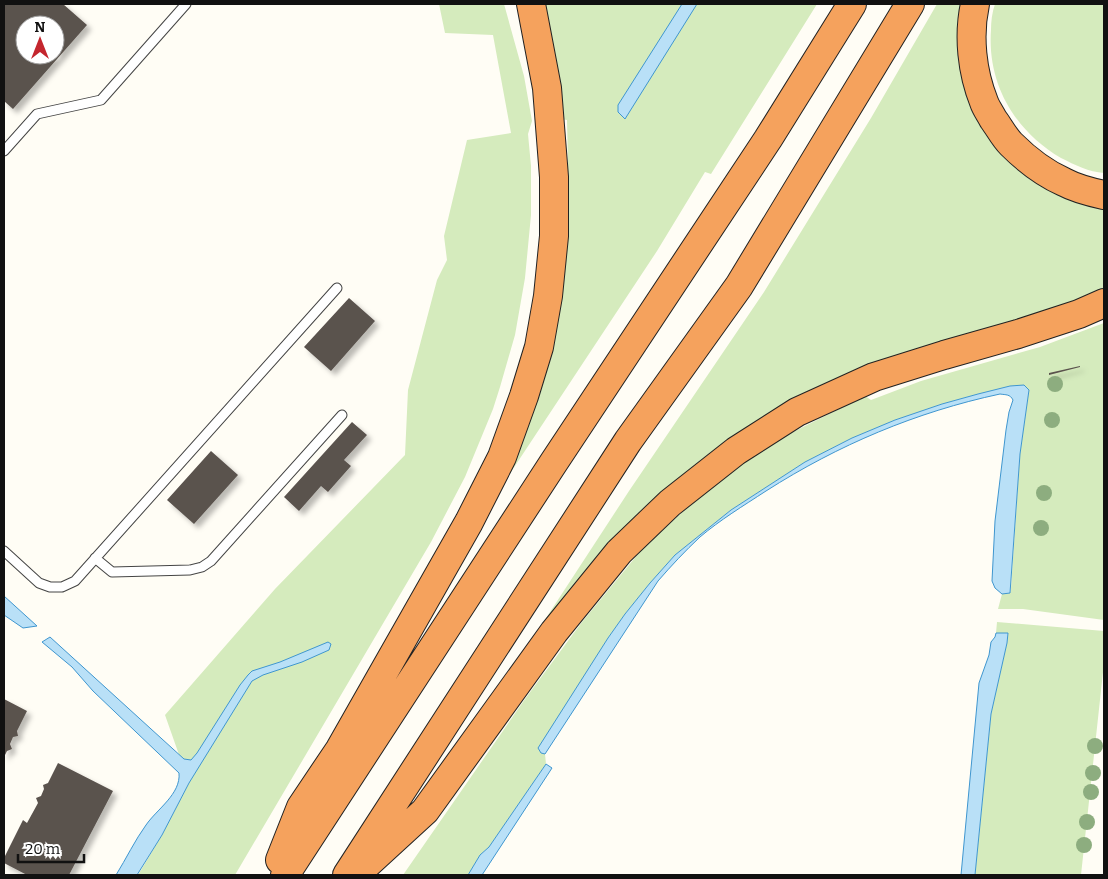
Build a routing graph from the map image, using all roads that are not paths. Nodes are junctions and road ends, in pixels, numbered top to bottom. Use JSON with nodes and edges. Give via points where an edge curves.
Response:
{"nodes":[{"id":1,"x":186,"y":4,"type":"edge"},
{"id":2,"x":532,"y":4,"type":"edge"},
{"id":3,"x":852,"y":4,"type":"edge"},
{"id":4,"x":910,"y":4,"type":"edge"},
{"id":5,"x":975,"y":4,"type":"edge"},
{"id":6,"x":4,"y":151,"type":"edge"},
{"id":7,"x":1104,"y":195,"type":"edge"},
{"id":8,"x":337,"y":288,"type":"dead end"},
{"id":9,"x":1104,"y":304,"type":"edge"},
{"id":10,"x":342,"y":415,"type":"dead end"},
{"id":11,"x":4,"y":551,"type":"edge"},
{"id":12,"x":95,"y":558,"type":"junction"},
{"id":13,"x":274,"y":875,"type":"edge"},
{"id":14,"x":285,"y":875,"type":"edge"},
{"id":15,"x":347,"y":875,"type":"edge"},
{"id":16,"x":354,"y":875,"type":"edge"}],
"edges":[{"from":1,"to":6,"type":"lane","via":[[101,100],[37,114]]},
{"from":2,"to":13,"type":"highway","via":[[548,88],[554,177],[553,245],[539,348],[505,449],[486,491],[340,749],[301,807]]},
{"from":3,"to":14,"type":"highway","via":[[768,139]]},
{"from":4,"to":15,"type":"highway","via":[[739,286],[628,441]]},
{"from":5,"to":7,"type":"highway","via":[[973,62],[984,104],[995,122],[1010,143],[1040,169],[1064,183]]},
{"from":8,"to":12,"type":"lane"},
{"from":9,"to":16,"type":"highway","via":[[1018,334],[874,377],[797,412],[736,451],[670,503],[619,552],[554,632],[425,811]]},
{"from":10,"to":12,"type":"lane","via":[[211,561],[202,567],[112,572]]},
{"from":11,"to":12,"type":"lane","via":[[39,583],[50,587],[62,587],[75,581]]}]}
